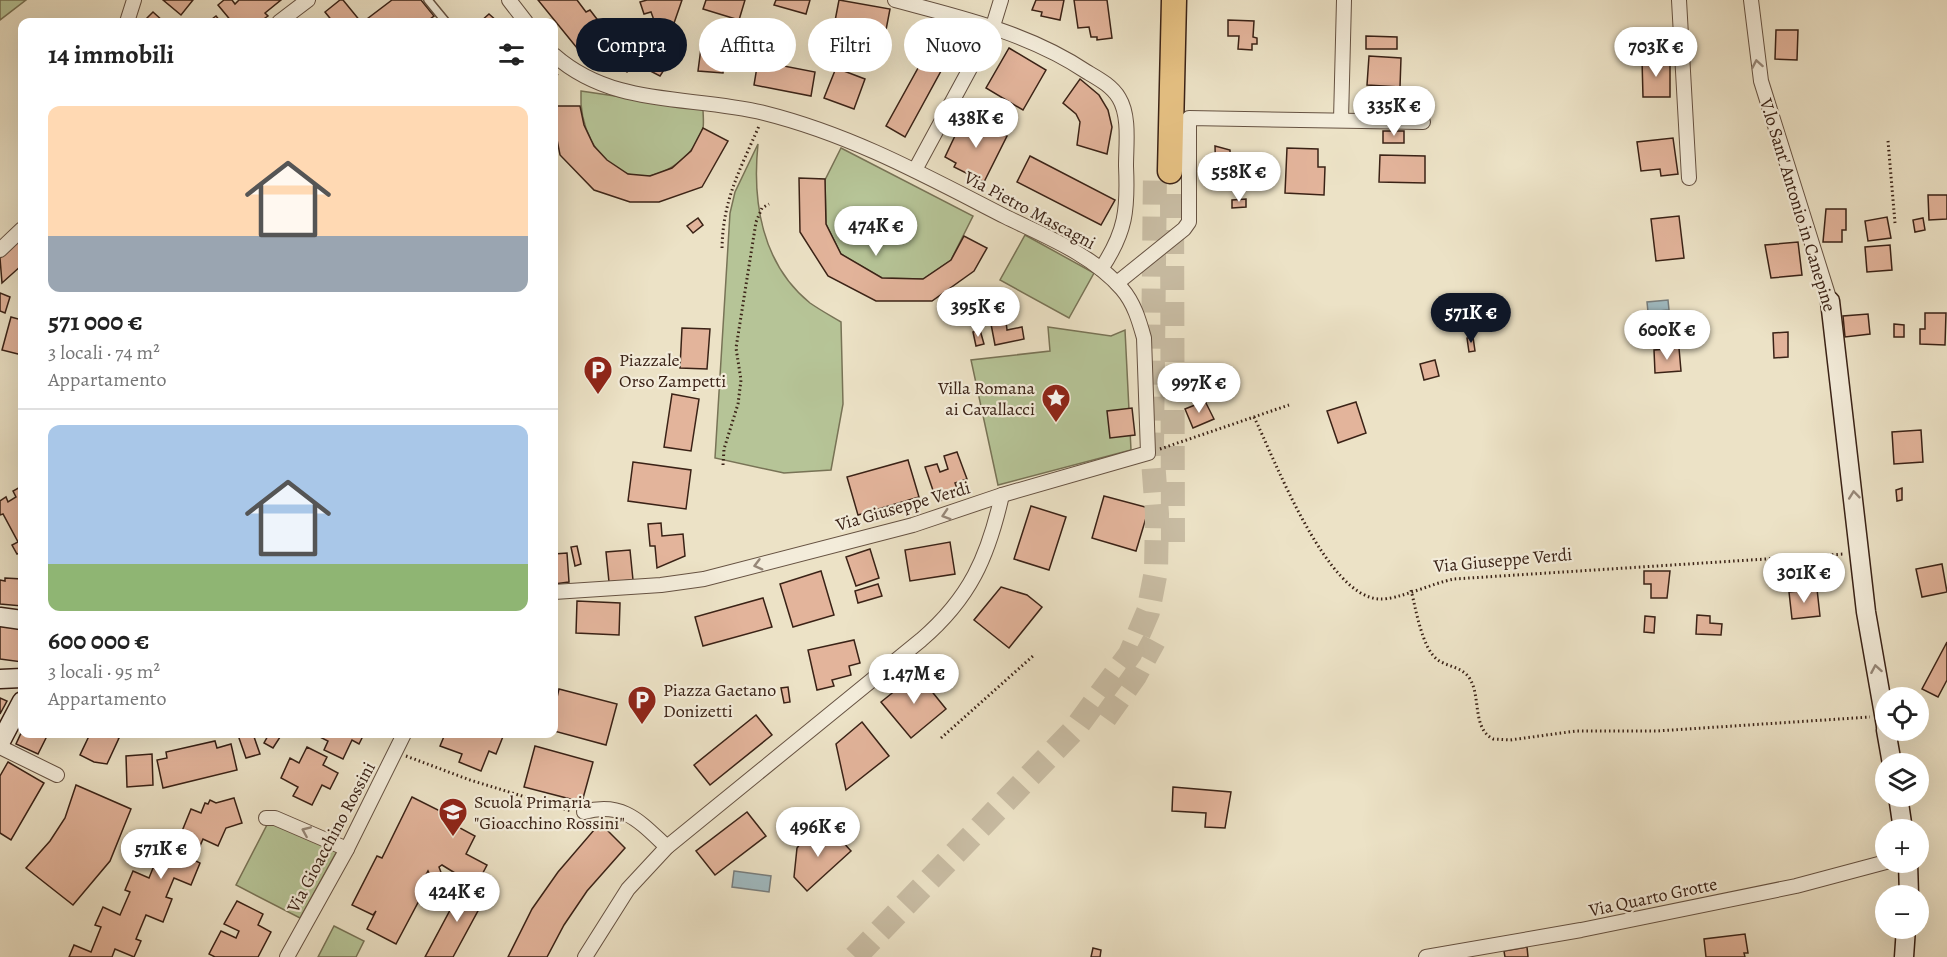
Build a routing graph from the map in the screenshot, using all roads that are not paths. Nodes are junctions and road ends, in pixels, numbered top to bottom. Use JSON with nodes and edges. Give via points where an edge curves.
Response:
{"nodes":[{"id":1,"x":134,"y":0,"type":"edge"},
{"id":2,"x":308,"y":0,"type":"edge"},
{"id":3,"x":428,"y":0,"type":"edge"},
{"id":4,"x":509,"y":0,"type":"edge"},
{"id":5,"x":896,"y":0,"type":"edge"},
{"id":6,"x":1001,"y":0,"type":"edge"},
{"id":7,"x":1158,"y":0,"type":"edge"},
{"id":8,"x":1174,"y":0,"type":"edge"},
{"id":9,"x":1344,"y":0,"type":"edge"},
{"id":10,"x":1679,"y":0,"type":"edge"},
{"id":11,"x":1751,"y":0,"type":"edge"},
{"id":12,"x":128,"y":18,"type":"edge"},
{"id":13,"x":284,"y":18,"type":"edge"},
{"id":14,"x":443,"y":18,"type":"edge"},
{"id":15,"x":523,"y":18,"type":"edge"},
{"id":16,"x":963,"y":18,"type":"edge"},
{"id":17,"x":995,"y":18,"type":"edge"},
{"id":18,"x":1002,"y":30,"type":"edge"},
{"id":19,"x":558,"y":58,"type":"edge"},
{"id":20,"x":968,"y":72,"type":"edge"},
{"id":21,"x":1341,"y":120,"type":"junction"},
{"id":22,"x":1423,"y":122,"type":"dead end"},
{"id":23,"x":915,"y":170,"type":"junction"},
{"id":24,"x":1689,"y":178,"type":"dead end"},
{"id":25,"x":18,"y":233,"type":"edge"},
{"id":26,"x":0,"y":250,"type":"edge"},
{"id":27,"x":1101,"y":269,"type":"junction"},
{"id":28,"x":1117,"y":283,"type":"junction"},
{"id":29,"x":1830,"y":301,"type":"joint"},
{"id":30,"x":1148,"y":453,"type":"joint"},
{"id":31,"x":1002,"y":495,"type":"junction"},
{"id":32,"x":558,"y":592,"type":"edge"},
{"id":33,"x":0,"y":617,"type":"edge"},
{"id":34,"x":18,"y":619,"type":"edge"},
{"id":35,"x":18,"y":678,"type":"edge"},
{"id":36,"x":0,"y":679,"type":"edge"},
{"id":37,"x":1879,"y":687,"type":"edge"},
{"id":38,"x":18,"y":709,"type":"edge"},
{"id":39,"x":402,"y":738,"type":"edge"},
{"id":40,"x":0,"y":745,"type":"edge"},
{"id":41,"x":57,"y":775,"type":"dead end"},
{"id":42,"x":584,"y":812,"type":"road end"},
{"id":43,"x":266,"y":818,"type":"dead end"},
{"id":44,"x":667,"y":847,"type":"junction"},
{"id":45,"x":346,"y":849,"type":"junction"},
{"id":46,"x":1875,"y":865,"type":"edge"},
{"id":47,"x":1905,"y":939,"type":"edge"},
{"id":48,"x":287,"y":957,"type":"edge"},
{"id":49,"x":585,"y":957,"type":"edge"},
{"id":50,"x":1426,"y":957,"type":"edge"},
{"id":51,"x":1904,"y":957,"type":"edge"}],
"edges":[{"from":1,"to":12,"type":"street"},
{"from":2,"to":13,"type":"street"},
{"from":3,"to":14,"type":"lane"},
{"from":4,"to":15,"type":"street"},
{"from":5,"to":16,"type":"street"},
{"from":6,"to":17,"type":"street"},
{"from":7,"to":8,"type":"highway","via":[[1163,170]]},
{"from":9,"to":21,"type":"street"},
{"from":10,"to":24,"type":"street"},
{"from":29,"to":11,"type":"street","name":"V.lo Sant' Antonio in Canepine","one_way":true,"via":[[1761,81]]},
{"from":18,"to":27,"type":"street","via":[[1080,67],[1109,87],[1121,103],[1125,118],[1127,207],[1122,231]]},
{"from":19,"to":23,"type":"street","name":"Via Pietro Mascagni","via":[[575,72],[613,90],[765,113],[839,135]]},
{"from":20,"to":23,"type":"street"},
{"from":21,"to":22,"type":"street"},
{"from":21,"to":28,"type":"street","via":[[1190,118],[1190,222]]},
{"from":23,"to":27,"type":"street","name":"Via Pietro Mascagni"},
{"from":25,"to":26,"type":"street"},
{"from":27,"to":28,"type":"street","name":"Via Pietro Mascagni"},
{"from":28,"to":30,"type":"street","name":"Via Pietro Mascagni","via":[[1135,308],[1144,338]]},
{"from":37,"to":29,"type":"main road","name":"V.lo Sant' Antonio in Canepine","one_way":true,"via":[[1866,612]]},
{"from":30,"to":31,"type":"street","name":"Via Giuseppe Verdi"},
{"from":31,"to":32,"type":"street","name":"Via Giuseppe Verdi","one_way":true,"via":[[913,525],[693,582]]},
{"from":31,"to":44,"type":"street","via":[[981,567],[942,622]]},
{"from":33,"to":34,"type":"main road"},
{"from":35,"to":36,"type":"main road"},
{"from":38,"to":40,"type":"main road"},
{"from":39,"to":45,"type":"street","name":"Via Gioacchino Rossini"},
{"from":40,"to":41,"type":"street"},
{"from":42,"to":44,"type":"street","via":[[618,810],[637,820]]},
{"from":45,"to":43,"type":"street","one_way":true,"via":[[276,818]]},
{"from":44,"to":49,"type":"street","via":[[628,889]]},
{"from":45,"to":48,"type":"street","name":"Via Gioacchino Rossini"},
{"from":46,"to":50,"type":"street","name":"Via Quarto Grotte","via":[[1796,886]]},
{"from":47,"to":51,"type":"main road"}]}
